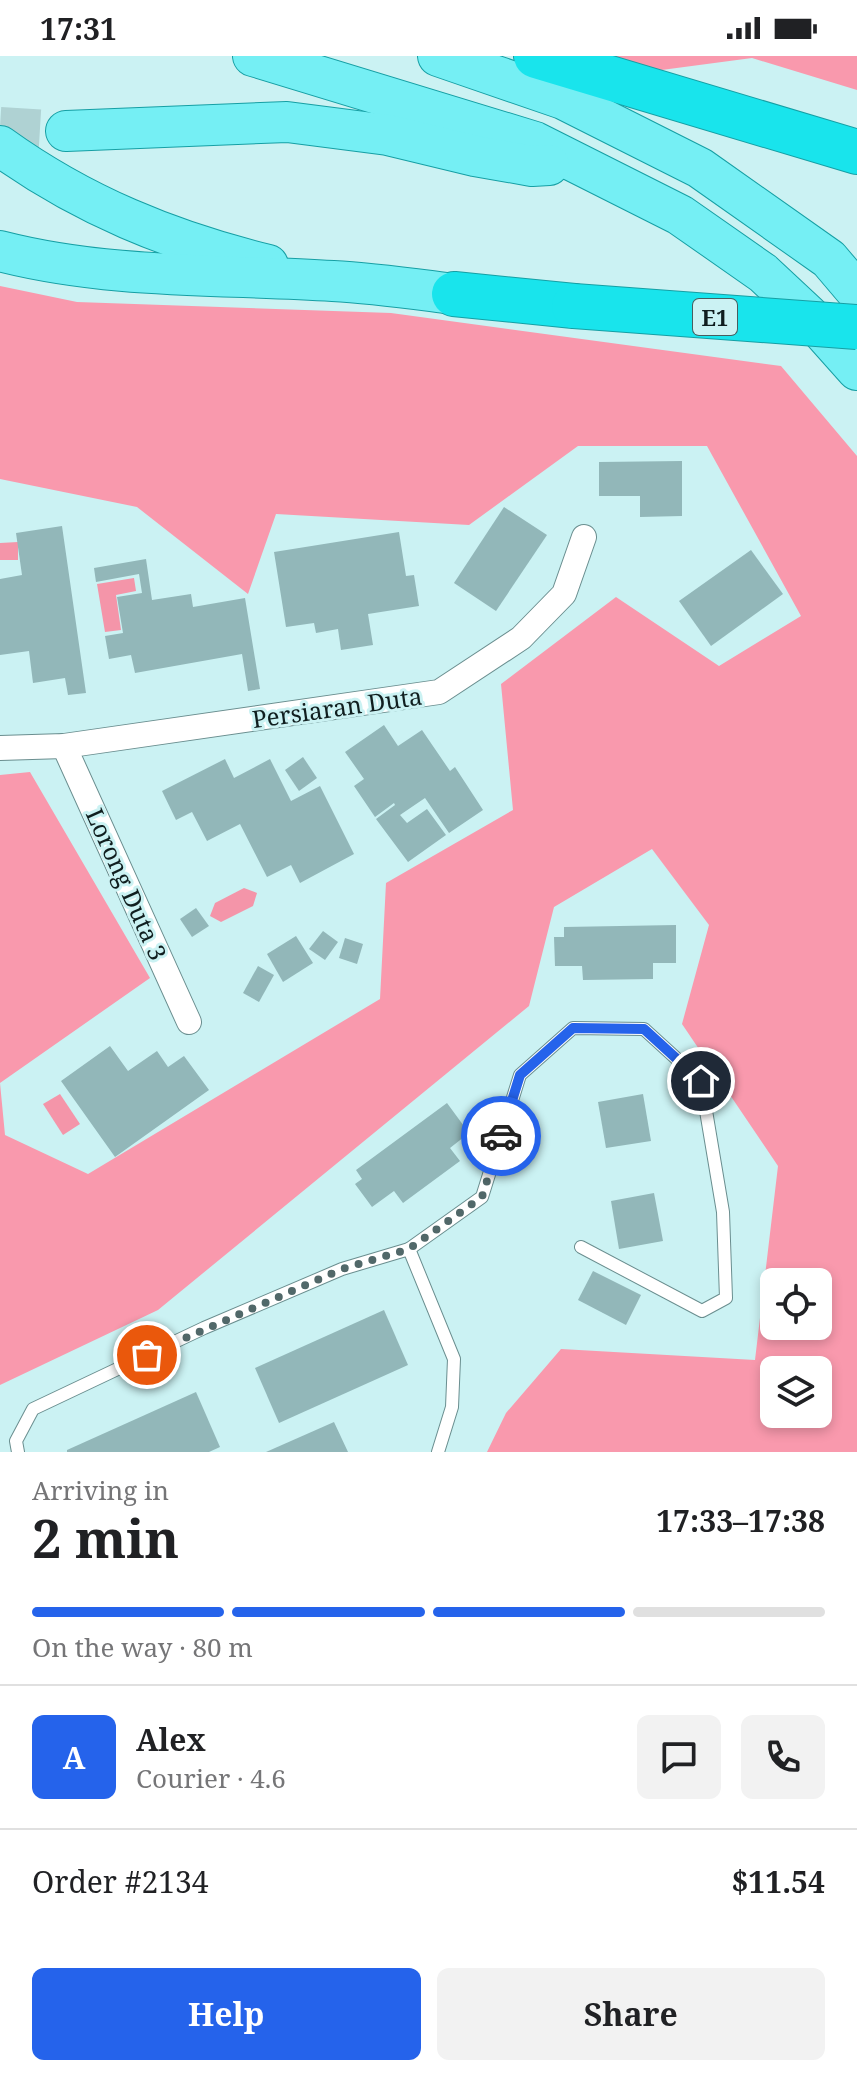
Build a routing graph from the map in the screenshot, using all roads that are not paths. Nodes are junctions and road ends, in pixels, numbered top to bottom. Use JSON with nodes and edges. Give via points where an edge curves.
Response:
{"nodes":[{"id":1,"x":253,"y":56,"type":"edge"},
{"id":2,"x":438,"y":56,"type":"edge"},
{"id":3,"x":536,"y":56,"type":"edge"},
{"id":4,"x":66,"y":131,"type":"tunnel mouth"},
{"id":5,"x":0,"y":146,"type":"edge"},
{"id":6,"x":857,"y":152,"type":"edge"},
{"id":7,"x":581,"y":164,"type":"junction"},
{"id":8,"x":0,"y":251,"type":"edge"},
{"id":9,"x":334,"y":281,"type":"junction"},
{"id":10,"x":857,"y":292,"type":"edge"},
{"id":11,"x":454,"y":294,"type":"joint"},
{"id":12,"x":857,"y":327,"type":"edge"},
{"id":13,"x":857,"y":370,"type":"edge"},
{"id":14,"x":584,"y":537,"type":"dead end"},
{"id":15,"x":64,"y":746,"type":"junction"},
{"id":16,"x":0,"y":748,"type":"edge"},
{"id":17,"x":189,"y":1022,"type":"dead end"},
{"id":18,"x":581,"y":1247,"type":"dead end"},
{"id":19,"x":409,"y":1249,"type":"junction"},
{"id":20,"x":18,"y":1452,"type":"edge"},
{"id":21,"x":438,"y":1452,"type":"edge"}],
"edges":[{"from":1,"to":7,"type":"main road","via":[[535,142]]},
{"from":2,"to":10,"type":"main road","via":[[563,99],[700,168],[829,259]]},
{"from":3,"to":6,"type":"highway"},
{"from":4,"to":7,"type":"main road","via":[[287,122],[388,135],[532,166]]},
{"from":5,"to":9,"type":"main road","via":[[75,194],[135,224]]},
{"from":7,"to":13,"type":"main road","via":[[680,215],[763,273]]},
{"from":8,"to":9,"type":"main road","via":[[156,275]]},
{"from":9,"to":11,"type":"main road"},
{"from":11,"to":12,"type":"highway","number":"E1","bridge":true},
{"from":14,"to":15,"type":"street","name":"Persiaran Duta","via":[[564,594],[521,638],[439,692]]},
{"from":15,"to":16,"type":"street","name":"Persiaran Duta"},
{"from":15,"to":17,"type":"street","name":"Lorong Duta 3"},
{"from":18,"to":19,"type":"lane","via":[[702,1311],[726,1298],[723,1212],[701,1081],[644,1029],[573,1028],[520,1075],[482,1197]]},
{"from":19,"to":20,"type":"lane","via":[[342,1269],[33,1409],[16,1441]]},
{"from":19,"to":21,"type":"lane","via":[[454,1359],[452,1407]]}]}
